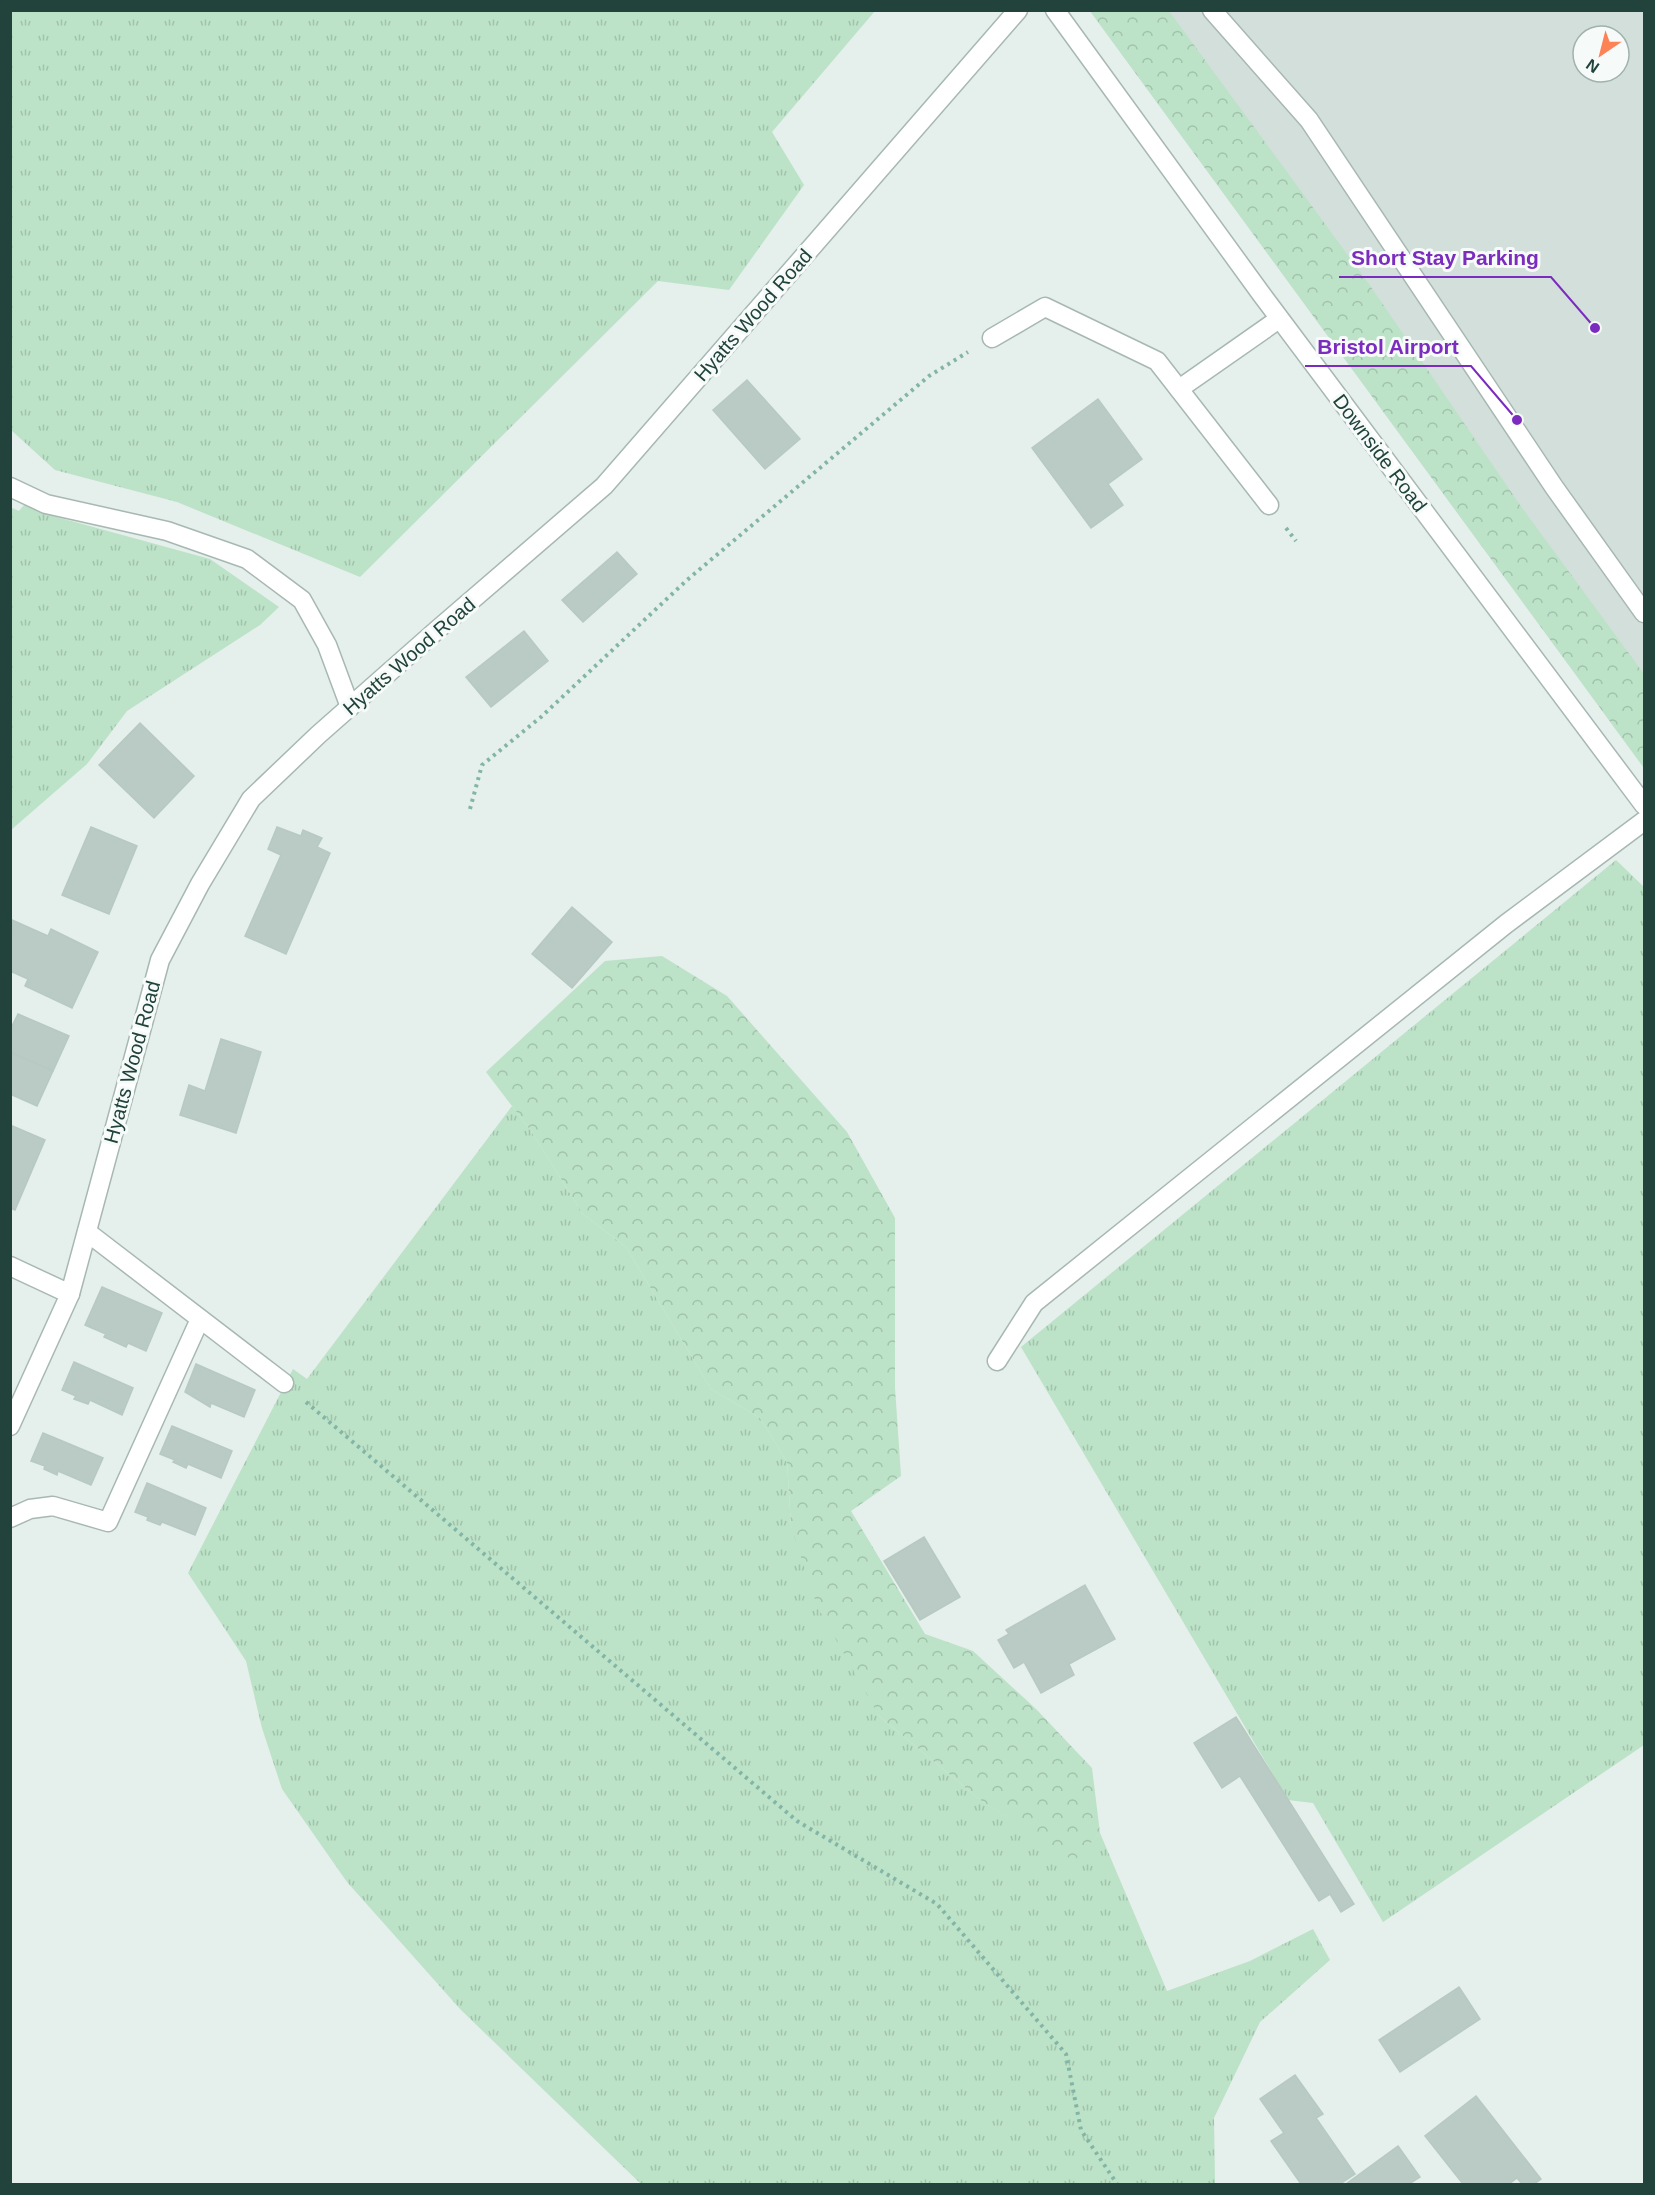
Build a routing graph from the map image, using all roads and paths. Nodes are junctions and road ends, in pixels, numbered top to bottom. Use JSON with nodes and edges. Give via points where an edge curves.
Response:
{"nodes":[{"id":1,"x":1018,"y":10,"type":"edge"},
{"id":2,"x":1055,"y":10,"type":"edge"},
{"id":3,"x":1212,"y":10,"type":"edge"},
{"id":4,"x":1280,"y":318,"type":"junction"},
{"id":5,"x":992,"y":338,"type":"joint"},
{"id":6,"x":1179,"y":389,"type":"junction"},
{"id":7,"x":10,"y":487,"type":"edge"},
{"id":8,"x":1269,"y":505,"type":"dead end"},
{"id":9,"x":1644,"y":613,"type":"edge"},
{"id":10,"x":350,"y":707,"type":"junction"},
{"id":11,"x":1644,"y":805,"type":"edge"},
{"id":12,"x":470,"y":809,"type":"dead end"},
{"id":13,"x":1644,"y":821,"type":"edge"},
{"id":14,"x":87,"y":1232,"type":"junction"},
{"id":15,"x":10,"y":1266,"type":"edge"},
{"id":16,"x":70,"y":1294,"type":"junction"},
{"id":17,"x":200,"y":1319,"type":"junction"},
{"id":18,"x":997,"y":1361,"type":"dead end"},
{"id":19,"x":284,"y":1383,"type":"joint"},
{"id":20,"x":10,"y":1426,"type":"edge"},
{"id":21,"x":10,"y":1518,"type":"edge"},
{"id":22,"x":1117,"y":2184,"type":"edge"}],
"edges":[{"from":1,"to":10,"type":"street","name":"Hyatts Wood Road","via":[[604,486]]},
{"from":2,"to":4,"type":"street","name":"Downside Road"},
{"from":3,"to":9,"type":"street","via":[[1309,120],[1554,487]]},
{"from":4,"to":6,"type":"street"},
{"from":4,"to":11,"type":"street","name":"Downside Road"},
{"from":5,"to":6,"type":"street","via":[[1045,307],[1157,361]]},
{"from":5,"to":12,"type":"path","via":[[929,376],[687,580],[541,717],[482,765]]},
{"from":6,"to":8,"type":"street"},
{"from":7,"to":10,"type":"street","via":[[46,504],[167,531],[247,559],[303,600],[327,645]]},
{"from":10,"to":14,"type":"street","name":"Hyatts Wood Road","via":[[251,799],[160,960]]},
{"from":13,"to":18,"type":"street","via":[[1506,924],[1034,1303]]},
{"from":14,"to":16,"type":"street","name":"Hyatts Wood Road"},
{"from":14,"to":17,"type":"street"},
{"from":15,"to":16,"type":"street"},
{"from":16,"to":20,"type":"street","name":"Hyatts Wood Road"},
{"from":17,"to":19,"type":"street"},
{"from":17,"to":21,"type":"street","via":[[108,1522],[53,1506],[30,1509]]},
{"from":19,"to":22,"type":"path","via":[[797,1821],[937,1904],[1066,2054],[1081,2130]]}]}
